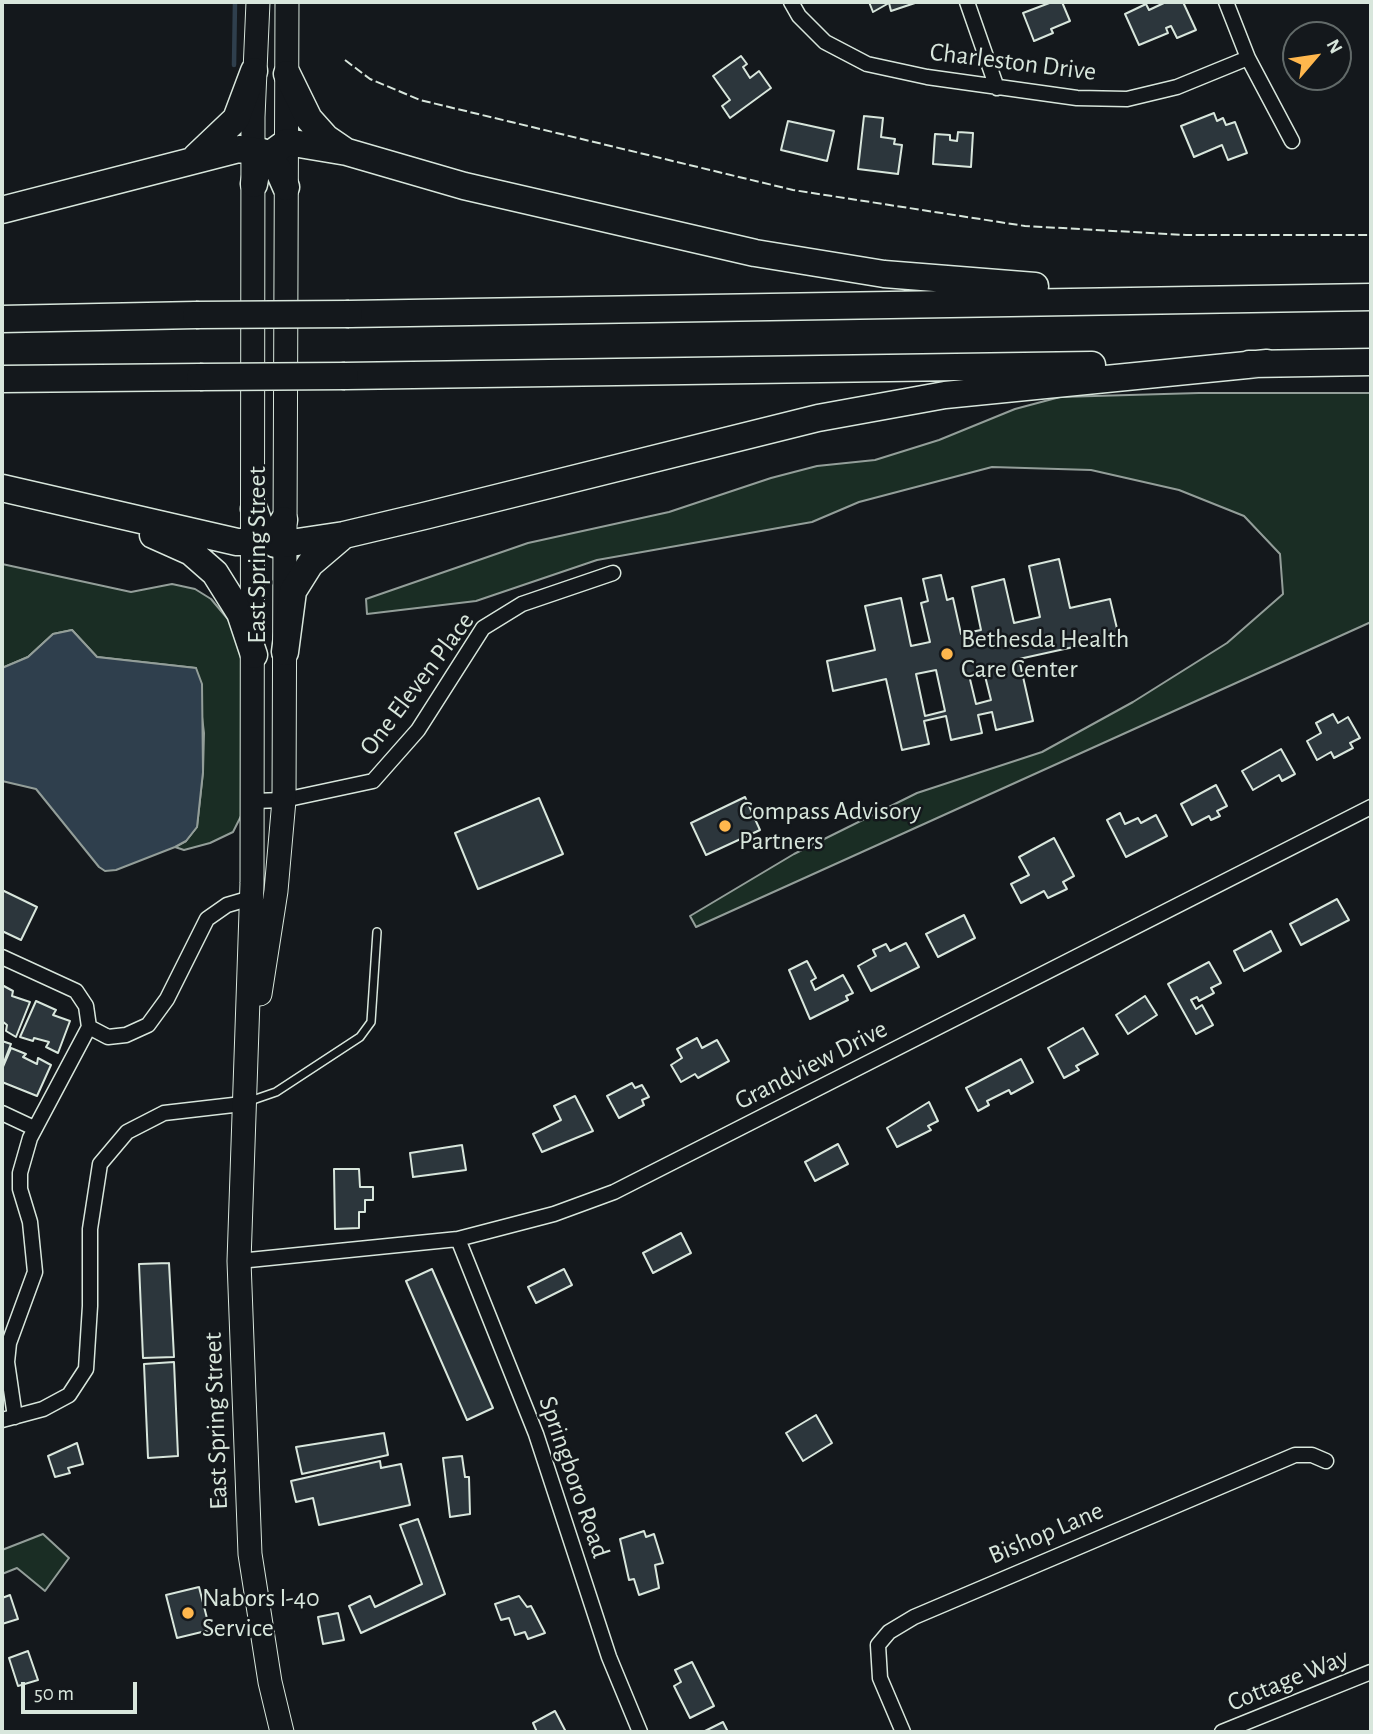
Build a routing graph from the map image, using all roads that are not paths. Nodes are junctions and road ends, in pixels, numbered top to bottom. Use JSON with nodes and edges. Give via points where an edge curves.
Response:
{"nodes":[{"id":1,"x":258,"y":2,"type":"edge"},
{"id":2,"x":288,"y":2,"type":"edge"},
{"id":3,"x":791,"y":2,"type":"edge"},
{"id":4,"x":967,"y":2,"type":"edge"},
{"id":5,"x":1226,"y":2,"type":"edge"},
{"id":6,"x":1248,"y":58,"type":"junction"},
{"id":7,"x":254,"y":71,"type":"junction"},
{"id":8,"x":287,"y":74,"type":"junction"},
{"id":9,"x":997,"y":88,"type":"junction"},
{"id":10,"x":1292,"y":141,"type":"dead end"},
{"id":11,"x":269,"y":149,"type":"junction"},
{"id":12,"x":347,"y":152,"type":"junction"},
{"id":13,"x":195,"y":158,"type":"junction"},
{"id":14,"x":254,"y":184,"type":"joint"},
{"id":15,"x":286,"y":187,"type":"joint"},
{"id":16,"x":2,"y":210,"type":"edge"},
{"id":17,"x":1371,"y":297,"type":"edge"},
{"id":18,"x":1194,"y":300,"type":"junction"},
{"id":19,"x":2,"y":319,"type":"edge"},
{"id":20,"x":1371,"y":362,"type":"edge"},
{"id":21,"x":1267,"y":363,"type":"junction"},
{"id":22,"x":2,"y":379,"type":"edge"},
{"id":23,"x":2,"y":488,"type":"edge"},
{"id":24,"x":83,"y":508,"type":"junction"},
{"id":25,"x":254,"y":509,"type":"joint"},
{"id":26,"x":344,"y":535,"type":"junction"},
{"id":27,"x":272,"y":536,"type":"junction"},
{"id":28,"x":613,"y":573,"type":"dead end"},
{"id":29,"x":285,"y":652,"type":"junction"},
{"id":30,"x":254,"y":655,"type":"junction"},
{"id":31,"x":284,"y":800,"type":"junction"},
{"id":32,"x":253,"y":801,"type":"junction"},
{"id":33,"x":1371,"y":807,"type":"edge"},
{"id":34,"x":251,"y":898,"type":"junction"},
{"id":35,"x":377,"y":932,"type":"dead end"},
{"id":36,"x":2,"y":957,"type":"edge"},
{"id":37,"x":89,"y":1027,"type":"junction"},
{"id":38,"x":242,"y":1104,"type":"junction"},
{"id":39,"x":2,"y":1113,"type":"edge"},
{"id":40,"x":34,"y":1129,"type":"junction"},
{"id":41,"x":458,"y":1239,"type":"junction"},
{"id":42,"x":239,"y":1261,"type":"junction"},
{"id":43,"x":9,"y":1418,"type":"edge"},
{"id":44,"x":1326,"y":1461,"type":"dead end"},
{"id":45,"x":1371,"y":1672,"type":"edge"},
{"id":46,"x":282,"y":1732,"type":"edge"},
{"id":47,"x":640,"y":1732,"type":"edge"},
{"id":48,"x":903,"y":1732,"type":"edge"},
{"id":49,"x":1222,"y":1732,"type":"edge"}],
"edges":[{"from":1,"to":7,"type":"main road"},
{"from":2,"to":8,"type":"main road"},
{"from":3,"to":9,"type":"street","name":"Charleston Drive","via":[[825,42],[867,64]]},
{"from":4,"to":9,"type":"street"},
{"from":5,"to":6,"type":"street"},
{"from":6,"to":9,"type":"street","name":"Charleston Drive","via":[[1177,87],[1127,99]]},
{"from":6,"to":10,"type":"street"},
{"from":7,"to":11,"type":"main road"},
{"from":7,"to":13,"type":"highway","via":[[236,120]]},
{"from":8,"to":11,"type":"main road"},
{"from":8,"to":12,"type":"highway","via":[[309,119]]},
{"from":11,"to":12,"type":"highway"},
{"from":11,"to":13,"type":"highway","via":[[239,149]]},
{"from":11,"to":14,"type":"highway","via":[[257,168]]},
{"from":11,"to":15,"type":"highway"},
{"from":12,"to":18,"type":"highway","via":[[464,186],[755,253],[884,274]]},
{"from":13,"to":16,"type":"highway"},
{"from":14,"to":25,"type":"main road","name":"East Spring Street"},
{"from":15,"to":27,"type":"main road","name":"East Spring Street"},
{"from":17,"to":18,"type":"highway"},
{"from":18,"to":19,"type":"highway","bridge":true},
{"from":20,"to":21,"type":"highway"},
{"from":21,"to":22,"type":"highway","bridge":true},
{"from":21,"to":26,"type":"highway","via":[[945,395],[818,418]]},
{"from":23,"to":24,"type":"highway"},
{"from":24,"to":27,"type":"highway","via":[[237,542]]},
{"from":24,"to":30,"type":"highway","via":[[174,544],[204,562],[229,592]]},
{"from":25,"to":27,"type":"highway"},
{"from":26,"to":27,"type":"highway"},
{"from":26,"to":29,"type":"highway","via":[[310,564],[293,591]]},
{"from":27,"to":29,"type":"main road","name":"East Spring Street"},
{"from":27,"to":30,"type":"main road","name":"East Spring Street"},
{"from":28,"to":31,"type":"street","name":"One Eleven Place","via":[[522,604],[483,628],[418,730],[373,781]]},
{"from":29,"to":31,"type":"main road","name":"East Spring Street"},
{"from":30,"to":32,"type":"main road","name":"East Spring Street"},
{"from":31,"to":32,"type":"street","name":"One Eleven Place"},
{"from":31,"to":38,"type":"main road","name":"East Spring Street","via":[[276,891]]},
{"from":32,"to":34,"type":"main road","name":"East Spring Street"},
{"from":33,"to":41,"type":"street","name":"Grandview Drive","via":[[614,1192],[554,1214]]},
{"from":34,"to":37,"type":"street","via":[[227,905],[207,919],[167,999],[148,1025],[108,1037]]},
{"from":34,"to":38,"type":"main road","name":"East Spring Street"},
{"from":35,"to":38,"type":"lane","via":[[371,1022],[360,1037],[276,1092]]},
{"from":36,"to":37,"type":"street","via":[[76,991],[86,1006]]},
{"from":37,"to":40,"type":"street"},
{"from":38,"to":42,"type":"main road","name":"East Spring Street"},
{"from":38,"to":43,"type":"street","via":[[164,1113],[127,1132],[100,1164],[90,1229],[86,1369],[69,1395],[43,1409]]},
{"from":39,"to":40,"type":"street"},
{"from":40,"to":43,"type":"street","via":[[20,1173],[20,1189],[35,1272],[9,1343]]},
{"from":41,"to":42,"type":"street","name":"Grandview Drive"},
{"from":41,"to":47,"type":"street","name":"Springboro Road","via":[[536,1434],[608,1657]]},
{"from":42,"to":46,"type":"main road","name":"East Spring Street","via":[[250,1554]]},
{"from":44,"to":48,"type":"street","name":"Bishop Lane","via":[[1295,1455],[914,1617],[889,1632],[878,1645],[880,1678]]},
{"from":45,"to":49,"type":"street","name":"Cottage Way"}]}
